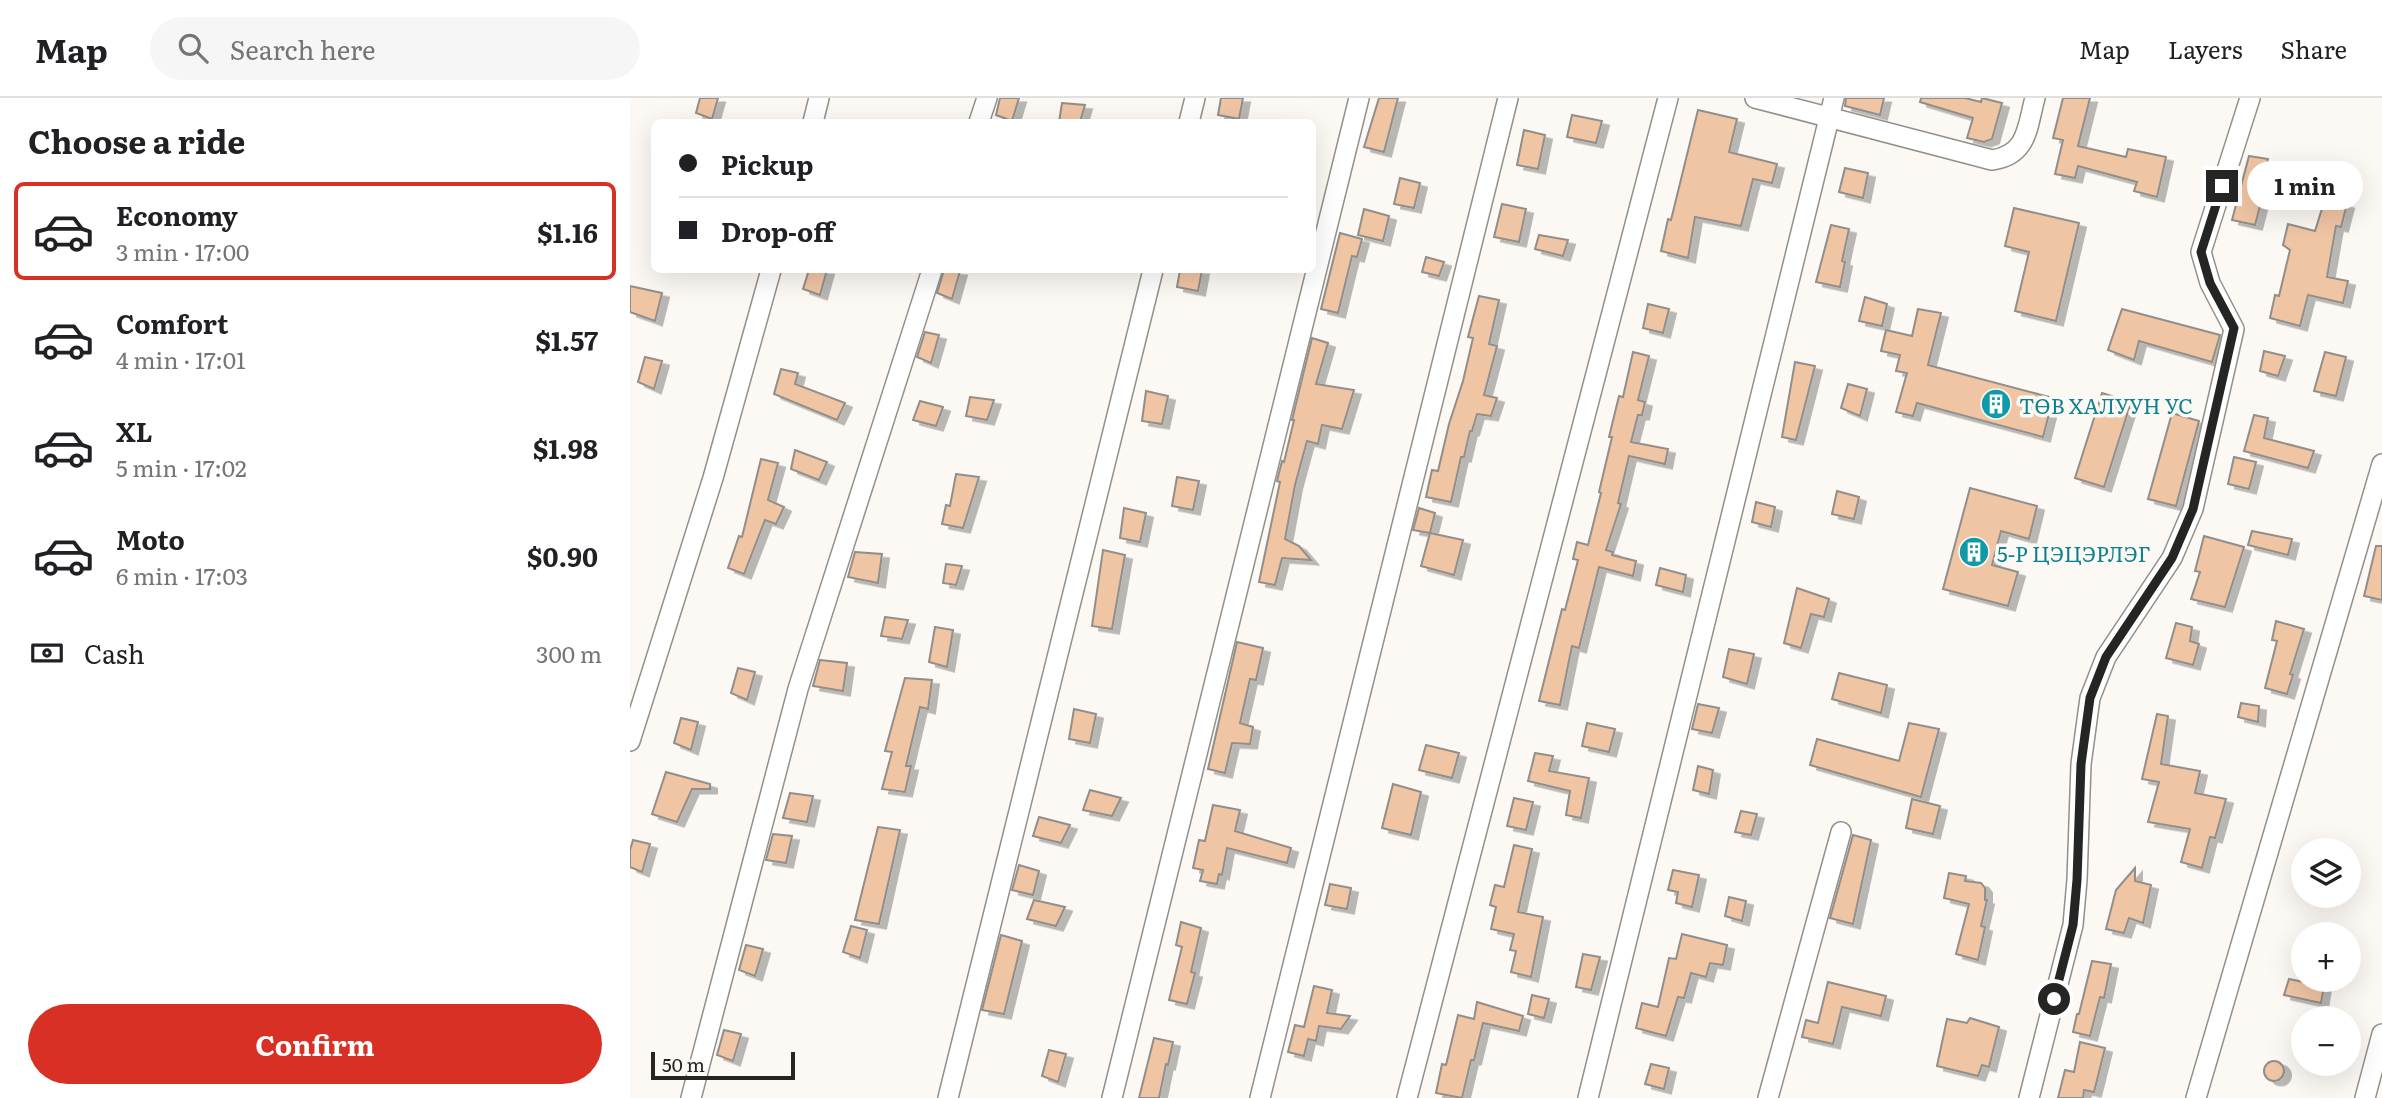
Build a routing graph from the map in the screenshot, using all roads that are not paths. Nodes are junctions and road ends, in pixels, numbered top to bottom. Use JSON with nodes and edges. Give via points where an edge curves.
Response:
{"nodes":[{"id":1,"x":820,"y":98,"type":"edge"},
{"id":2,"x":987,"y":98,"type":"edge"},
{"id":3,"x":1195,"y":98,"type":"edge"},
{"id":4,"x":1359,"y":98,"type":"edge"},
{"id":5,"x":1508,"y":98,"type":"edge"},
{"id":6,"x":1668,"y":98,"type":"edge"},
{"id":7,"x":1755,"y":98,"type":"edge"},
{"id":8,"x":1835,"y":98,"type":"edge"},
{"id":9,"x":2035,"y":98,"type":"edge"},
{"id":10,"x":2250,"y":98,"type":"edge"},
{"id":11,"x":1830,"y":118,"type":"junction"},
{"id":12,"x":814,"y":119,"type":"edge"},
{"id":13,"x":980,"y":119,"type":"edge"},
{"id":14,"x":1190,"y":119,"type":"edge"},
{"id":15,"x":1316,"y":272,"type":"edge"},
{"id":16,"x":770,"y":273,"type":"edge"},
{"id":17,"x":931,"y":273,"type":"edge"},
{"id":18,"x":1152,"y":273,"type":"edge"},
{"id":19,"x":1316,"y":273,"type":"edge"},
{"id":20,"x":2382,"y":464,"type":"edge"},
{"id":21,"x":630,"y":741,"type":"edge"},
{"id":22,"x":1841,"y":832,"type":"dead end"},
{"id":23,"x":2382,"y":1034,"type":"edge"},
{"id":24,"x":691,"y":1098,"type":"edge"},
{"id":25,"x":948,"y":1098,"type":"edge"},
{"id":26,"x":1112,"y":1098,"type":"edge"},
{"id":27,"x":1260,"y":1098,"type":"edge"},
{"id":28,"x":1407,"y":1098,"type":"edge"},
{"id":29,"x":1588,"y":1098,"type":"edge"},
{"id":30,"x":1768,"y":1098,"type":"edge"},
{"id":31,"x":2029,"y":1098,"type":"edge"},
{"id":32,"x":2196,"y":1098,"type":"edge"},
{"id":33,"x":2365,"y":1098,"type":"edge"}],
"edges":[{"from":1,"to":12,"type":"street"},
{"from":2,"to":13,"type":"street"},
{"from":3,"to":14,"type":"street"},
{"from":4,"to":15,"type":"street"},
{"from":5,"to":27,"type":"street"},
{"from":6,"to":28,"type":"street"},
{"from":7,"to":11,"type":"street"},
{"from":8,"to":11,"type":"street"},
{"from":9,"to":11,"type":"street","via":[[2022,146],[2003,159],[1992,160]]},
{"from":10,"to":31,"type":"street","via":[[2201,252],[2210,283],[2234,328],[2193,509],[2172,558],[2106,657],[2090,698],[2081,764],[2073,925]]},
{"from":11,"to":29,"type":"street"},
{"from":16,"to":21,"type":"street","via":[[713,478]]},
{"from":17,"to":24,"type":"street","via":[[798,689]]},
{"from":18,"to":25,"type":"street"},
{"from":19,"to":26,"type":"street"},
{"from":20,"to":32,"type":"street"},
{"from":22,"to":30,"type":"street"},
{"from":23,"to":33,"type":"street"}]}
